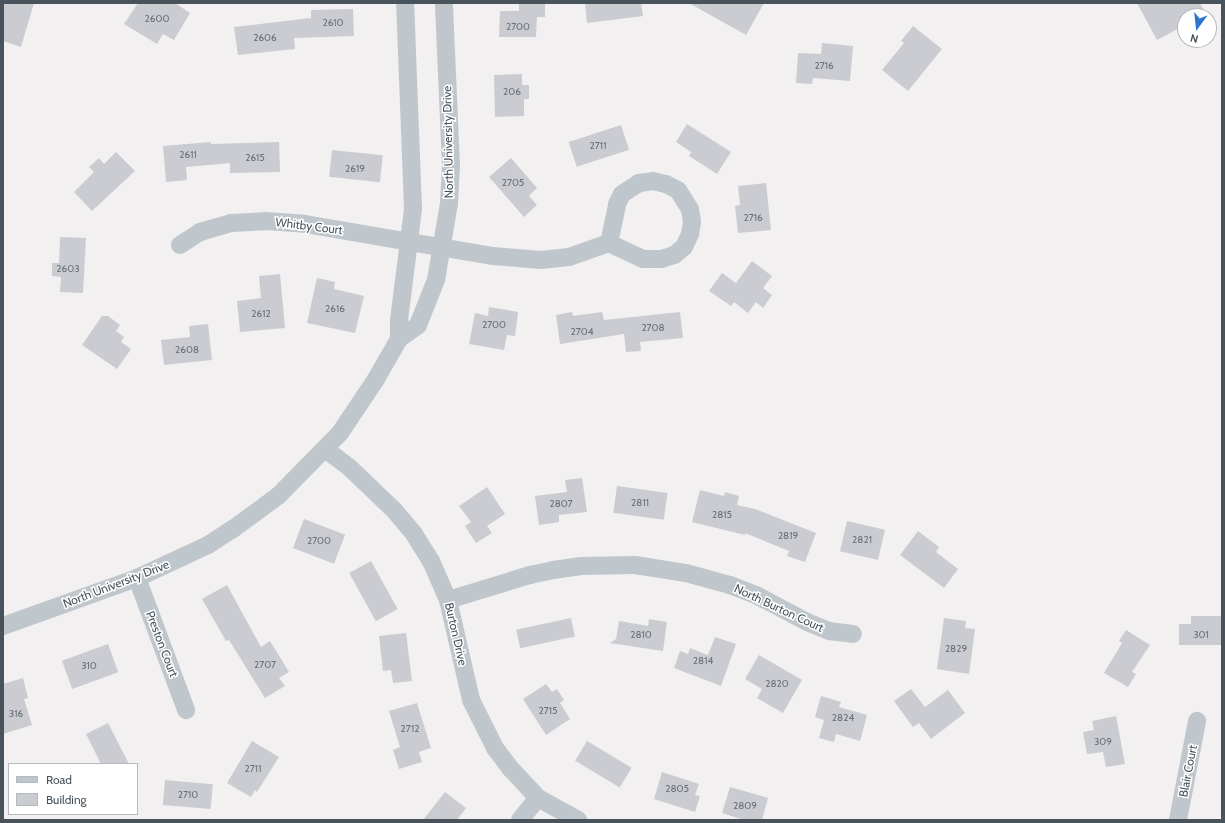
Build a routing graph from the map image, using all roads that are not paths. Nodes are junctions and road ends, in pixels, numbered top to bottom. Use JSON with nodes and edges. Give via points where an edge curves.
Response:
{"nodes":[{"id":1,"x":405,"y":3,"type":"edge"},
{"id":2,"x":444,"y":3,"type":"edge"},
{"id":3,"x":410,"y":241,"type":"junction"},
{"id":4,"x":609,"y":243,"type":"junction"},
{"id":5,"x":180,"y":245,"type":"dead end"},
{"id":6,"x":443,"y":247,"type":"junction"},
{"id":7,"x":399,"y":339,"type":"junction"},
{"id":8,"x":325,"y":449,"type":"junction"},
{"id":9,"x":137,"y":578,"type":"junction"},
{"id":10,"x":448,"y":600,"type":"junction"},
{"id":11,"x":3,"y":626,"type":"edge"},
{"id":12,"x":854,"y":634,"type":"dead end"},
{"id":13,"x":186,"y":710,"type":"dead end"},
{"id":14,"x":1197,"y":721,"type":"dead end"},
{"id":15,"x":538,"y":798,"type":"junction"},
{"id":16,"x":520,"y":820,"type":"edge"},
{"id":17,"x":578,"y":820,"type":"edge"},
{"id":18,"x":1178,"y":820,"type":"edge"}],
"edges":[{"from":1,"to":3,"type":"street","via":[[413,187]]},
{"from":2,"to":6,"type":"street","name":"North University Drive","via":[[451,166]]},
{"from":3,"to":5,"type":"street","name":"Whitby Court","via":[[305,224],[266,221],[231,223],[200,232]]},
{"from":3,"to":6,"type":"street","name":"Whitby Court"},
{"from":3,"to":7,"type":"street","via":[[399,320]]},
{"from":4,"to":4,"type":"street","via":[[643,259],[662,259],[674,255],[684,246],[690,234],[692,222],[685,199],[678,190],[666,184],[653,181],[632,186],[622,194],[617,204]]},
{"from":4,"to":6,"type":"street","name":"Whitby Court","via":[[569,257],[541,260],[492,256]]},
{"from":6,"to":7,"type":"street","name":"North University Drive","via":[[436,280],[418,325]]},
{"from":7,"to":8,"type":"street","name":"North University Drive","via":[[357,409]]},
{"from":8,"to":9,"type":"street","name":"North University Drive","via":[[278,496],[233,529],[208,545]]},
{"from":8,"to":10,"type":"street","name":"Burton Drive","via":[[350,468],[394,510],[414,534],[437,572]]},
{"from":9,"to":11,"type":"street","name":"North University Drive"},
{"from":9,"to":13,"type":"street","name":"Preston Court"},
{"from":10,"to":12,"type":"street","name":"North Burton Court","via":[[530,574],[580,566],[635,565],[686,572],[730,585],[829,631]]},
{"from":10,"to":15,"type":"street","name":"Burton Drive","via":[[472,700],[481,721],[499,754]]},
{"from":14,"to":18,"type":"street","name":"Blair Court"},
{"from":15,"to":16,"type":"street"},
{"from":15,"to":17,"type":"street","name":"Burton Drive"}]}
